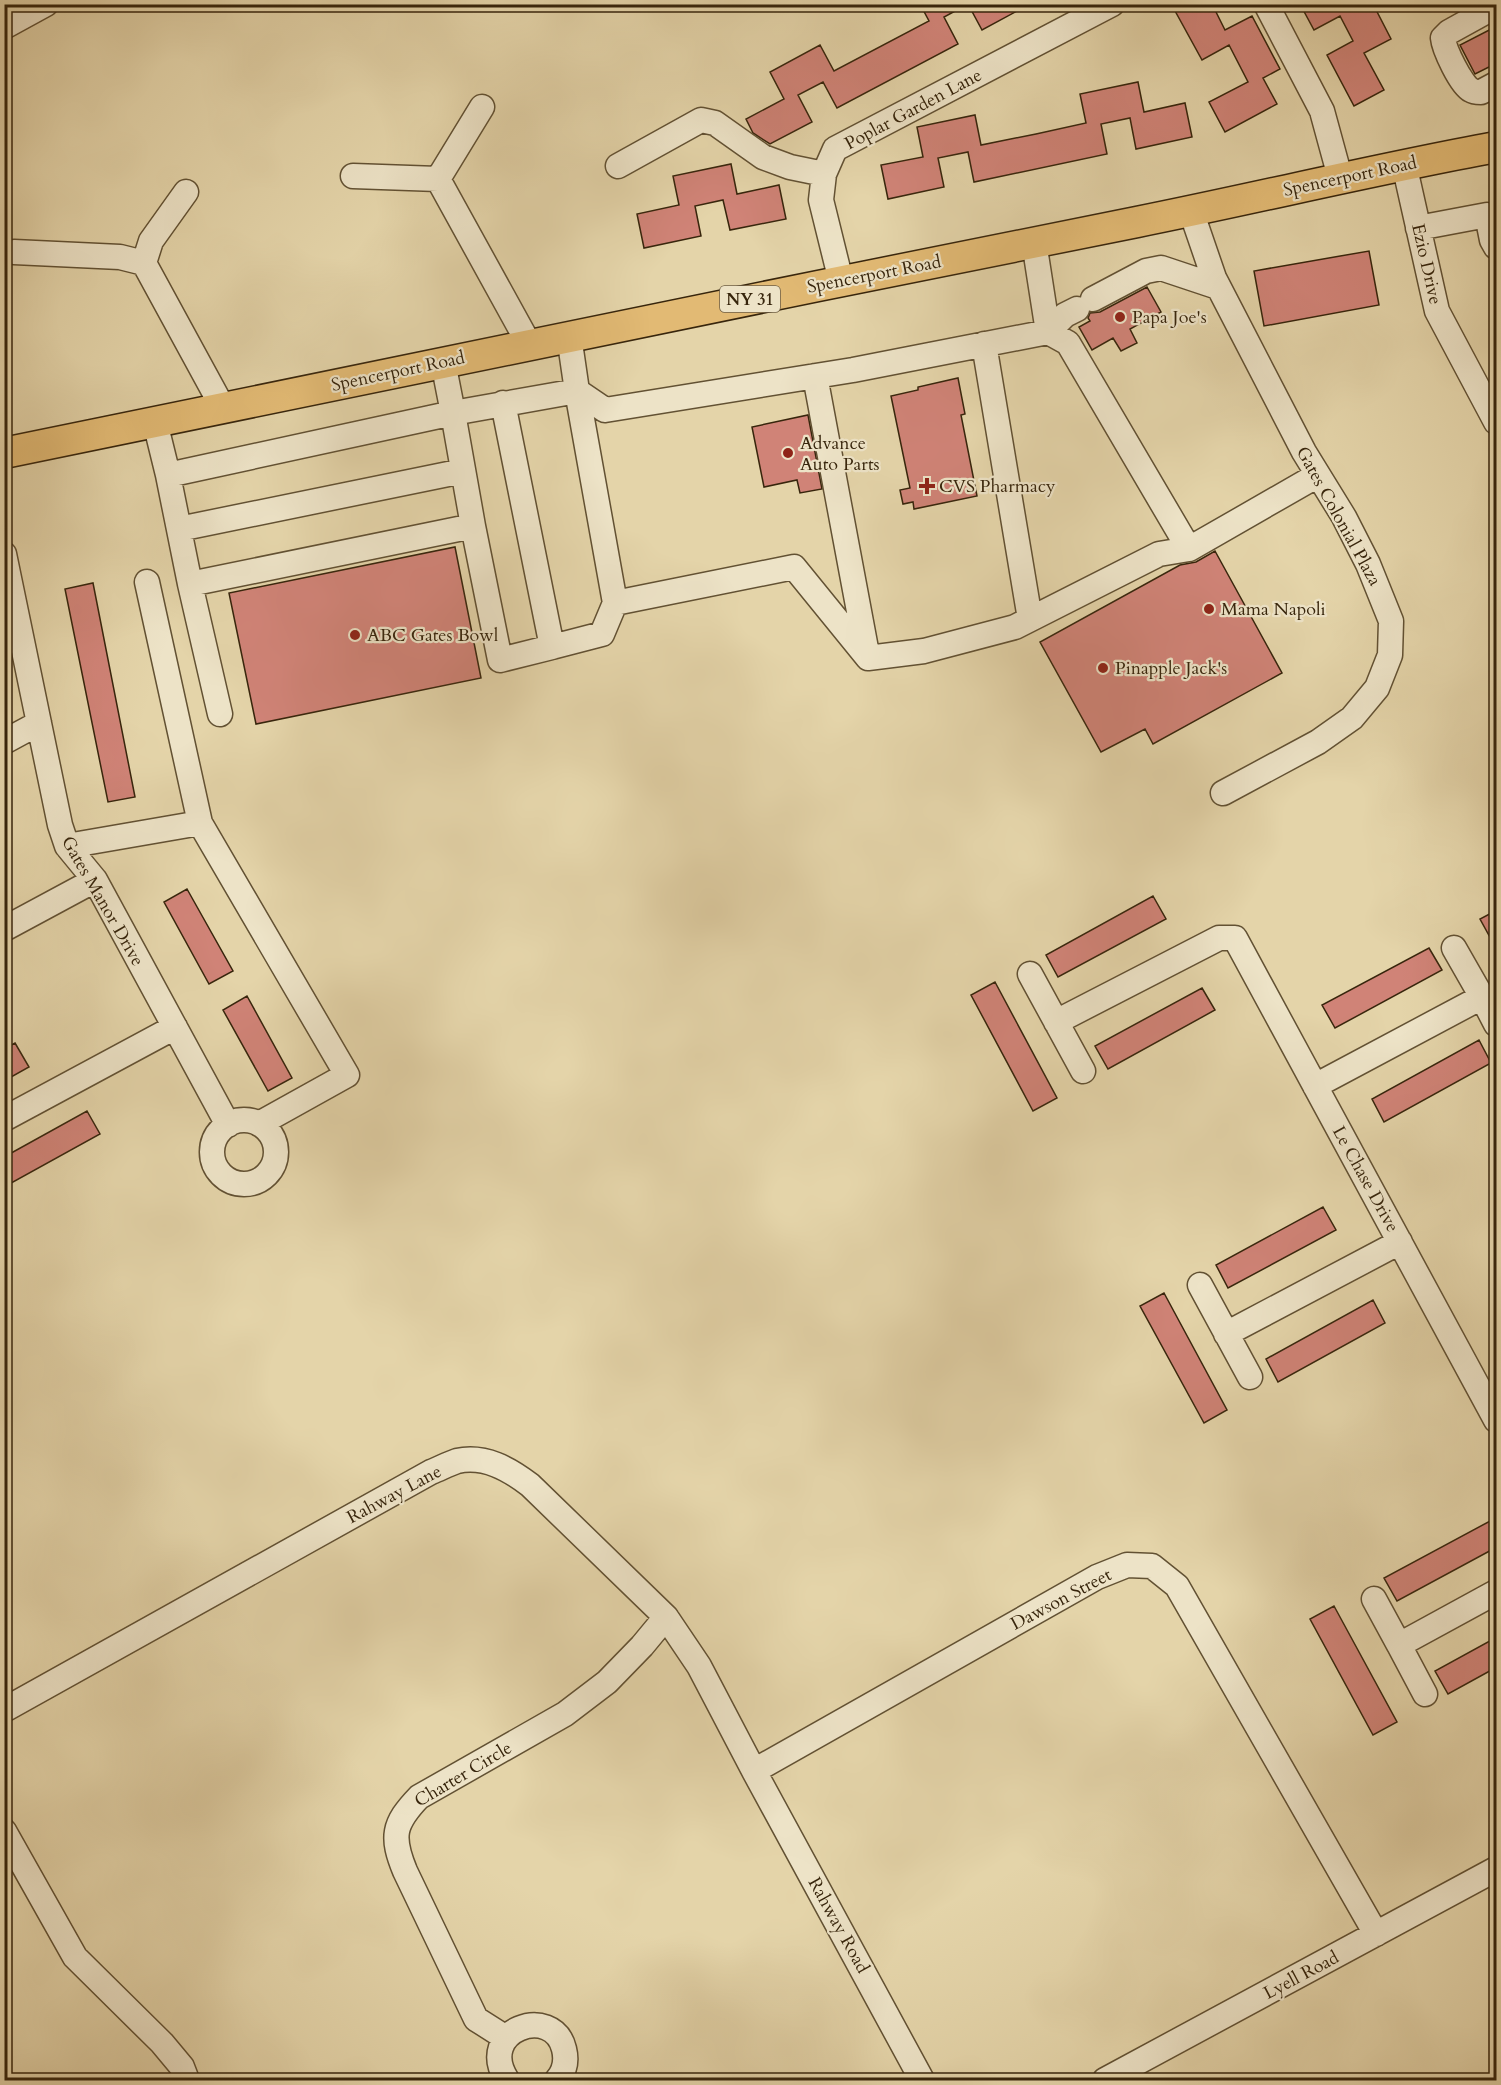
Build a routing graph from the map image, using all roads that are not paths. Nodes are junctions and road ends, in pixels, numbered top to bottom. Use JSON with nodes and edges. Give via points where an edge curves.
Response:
{"nodes":[{"id":1,"x":46,"y":4,"type":"edge"},
{"id":2,"x":1112,"y":4,"type":"edge"},
{"id":3,"x":1266,"y":4,"type":"edge"},
{"id":4,"x":1497,"y":6,"type":"edge"},
{"id":5,"x":4,"y":27,"type":"edge"},
{"id":6,"x":1497,"y":84,"type":"edge"},
{"id":7,"x":482,"y":107,"type":"dead end"},
{"id":8,"x":1497,"y":147,"type":"edge"},
{"id":9,"x":1404,"y":164,"type":"junction"},
{"id":10,"x":618,"y":166,"type":"dead end"},
{"id":11,"x":824,"y":174,"type":"junction"},
{"id":12,"x":353,"y":176,"type":"dead end"},
{"id":13,"x":1340,"y":177,"type":"junction"},
{"id":14,"x":438,"y":179,"type":"junction"},
{"id":15,"x":186,"y":192,"type":"dead end"},
{"id":16,"x":1492,"y":207,"type":"edge"},
{"id":17,"x":1191,"y":211,"type":"junction"},
{"id":18,"x":1418,"y":228,"type":"junction"},
{"id":19,"x":1034,"y":242,"type":"junction"},
{"id":20,"x":1497,"y":247,"type":"edge"},
{"id":21,"x":14,"y":252,"type":"dead end"},
{"id":22,"x":144,"y":263,"type":"junction"},
{"id":23,"x":841,"y":281,"type":"junction"},
{"id":24,"x":1218,"y":287,"type":"junction"},
{"id":25,"x":1048,"y":332,"type":"junction"},
{"id":26,"x":569,"y":336,"type":"junction"},
{"id":27,"x":529,"y":344,"type":"junction"},
{"id":28,"x":984,"y":344,"type":"junction"},
{"id":29,"x":442,"y":362,"type":"junction"},
{"id":30,"x":815,"y":376,"type":"junction"},
{"id":31,"x":577,"y":391,"type":"junction"},
{"id":32,"x":503,"y":403,"type":"junction"},
{"id":33,"x":222,"y":408,"type":"junction"},
{"id":34,"x":453,"y":413,"type":"junction"},
{"id":35,"x":155,"y":422,"type":"junction"},
{"id":36,"x":1497,"y":422,"type":"edge"},
{"id":37,"x":4,"y":453,"type":"edge"},
{"id":38,"x":463,"y":471,"type":"junction"},
{"id":39,"x":1318,"y":475,"type":"junction"},
{"id":40,"x":168,"y":476,"type":"junction"},
{"id":41,"x":473,"y":526,"type":"junction"},
{"id":42,"x":179,"y":529,"type":"junction"},
{"id":43,"x":1190,"y":549,"type":"junction"},
{"id":44,"x":5,"y":554,"type":"edge"},
{"id":45,"x":147,"y":582,"type":"dead end"},
{"id":46,"x":190,"y":584,"type":"junction"},
{"id":47,"x":615,"y":603,"type":"junction"},
{"id":48,"x":1030,"y":619,"type":"junction"},
{"id":49,"x":552,"y":647,"type":"junction"},
{"id":50,"x":868,"y":658,"type":"junction"},
{"id":51,"x":220,"y":714,"type":"dead end"},
{"id":52,"x":39,"y":723,"type":"junction"},
{"id":53,"x":4,"y":742,"type":"edge"},
{"id":54,"x":1223,"y":793,"type":"dead end"},
{"id":55,"x":200,"y":823,"type":"junction"},
{"id":56,"x":67,"y":846,"type":"junction"},
{"id":57,"x":95,"y":880,"type":"junction"},
{"id":58,"x":4,"y":929,"type":"edge"},
{"id":59,"x":1454,"y":948,"type":"dead end"},
{"id":60,"x":1030,"y":974,"type":"dead end"},
{"id":61,"x":1482,"y":997,"type":"junction"},
{"id":62,"x":1056,"y":1022,"type":"junction"},
{"id":63,"x":1497,"y":1024,"type":"edge"},
{"id":64,"x":175,"y":1027,"type":"junction"},
{"id":65,"x":1083,"y":1071,"type":"dead end"},
{"id":66,"x":1315,"y":1086,"type":"junction"},
{"id":67,"x":4,"y":1119,"type":"edge"},
{"id":68,"x":259,"y":1124,"type":"junction"},
{"id":69,"x":228,"y":1125,"type":"junction"},
{"id":70,"x":1400,"y":1242,"type":"junction"},
{"id":71,"x":1200,"y":1285,"type":"dead end"},
{"id":72,"x":1226,"y":1334,"type":"junction"},
{"id":73,"x":1250,"y":1377,"type":"dead end"},
{"id":74,"x":1490,"y":1393,"type":"edge"},
{"id":75,"x":1497,"y":1420,"type":"edge"},
{"id":76,"x":1497,"y":1592,"type":"edge"},
{"id":77,"x":1374,"y":1599,"type":"dead end"},
{"id":78,"x":666,"y":1617,"type":"junction"},
{"id":79,"x":1399,"y":1645,"type":"junction"},
{"id":80,"x":1425,"y":1694,"type":"dead end"},
{"id":81,"x":4,"y":1710,"type":"edge"},
{"id":82,"x":754,"y":1771,"type":"junction"},
{"id":83,"x":4,"y":1831,"type":"edge"},
{"id":84,"x":1497,"y":1869,"type":"edge"},
{"id":85,"x":1376,"y":1934,"type":"junction"},
{"id":86,"x":506,"y":2038,"type":"junction"},
{"id":87,"x":187,"y":2080,"type":"edge"},
{"id":88,"x":507,"y":2080,"type":"edge"},
{"id":89,"x":557,"y":2080,"type":"edge"},
{"id":90,"x":922,"y":2080,"type":"edge"},
{"id":91,"x":1105,"y":2080,"type":"edge"}],
"edges":[{"from":1,"to":5,"type":"street"},
{"from":2,"to":11,"type":"street","name":"Poplar Garden Lane","via":[[836,149]]},
{"from":3,"to":13,"type":"street","via":[[1322,111]]},
{"from":4,"to":6,"type":"street","via":[[1443,38],[1443,46],[1470,90],[1481,92]]},
{"from":7,"to":14,"type":"street"},
{"from":8,"to":9,"type":"main road","name":"Spencerport Road","number":"NY 31"},
{"from":9,"to":13,"type":"main road","name":"Spencerport Road","number":"NY 31"},
{"from":9,"to":18,"type":"street","name":"Ezio Drive"},
{"from":10,"to":11,"type":"street","via":[[701,120],[715,123],[763,158]]},
{"from":11,"to":23,"type":"street","name":"Poplar Garden Lane","via":[[821,200]]},
{"from":12,"to":14,"type":"street"},
{"from":13,"to":17,"type":"main road","name":"Spencerport Road","number":"NY 31"},
{"from":14,"to":27,"type":"street"},
{"from":15,"to":22,"type":"street","via":[[151,241]]},
{"from":16,"to":18,"type":"street"},
{"from":16,"to":20,"type":"street","via":[[1492,240]]},
{"from":17,"to":19,"type":"main road","name":"Spencerport Road","number":"NY 31"},
{"from":17,"to":24,"type":"street","name":"Gates Colonial Plaza"},
{"from":18,"to":36,"type":"street","name":"Ezio Drive","via":[[1437,311]]},
{"from":19,"to":23,"type":"main road","name":"Spencerport Road","number":"NY 31"},
{"from":19,"to":25,"type":"street"},
{"from":21,"to":22,"type":"street","via":[[120,257]]},
{"from":22,"to":33,"type":"street"},
{"from":23,"to":26,"type":"main road","name":"Spencerport Road","number":"NY 31"},
{"from":24,"to":25,"type":"street","via":[[1161,268],[1146,271],[1065,315]]},
{"from":24,"to":39,"type":"street","name":"Gates Colonial Plaza"},
{"from":25,"to":28,"type":"street"},
{"from":25,"to":43,"type":"street","via":[[1068,343]]},
{"from":26,"to":27,"type":"main road","name":"Spencerport Road","number":"NY 31"},
{"from":26,"to":31,"type":"street"},
{"from":27,"to":29,"type":"main road","name":"Spencerport Road","number":"NY 31"},
{"from":28,"to":30,"type":"street"},
{"from":28,"to":48,"type":"street"},
{"from":29,"to":33,"type":"main road","name":"Spencerport Road","number":"NY 31"},
{"from":29,"to":34,"type":"street"},
{"from":30,"to":31,"type":"street","via":[[605,410]]},
{"from":30,"to":50,"type":"street"},
{"from":31,"to":32,"type":"street"},
{"from":31,"to":47,"type":"street"},
{"from":32,"to":34,"type":"street"},
{"from":32,"to":49,"type":"street"},
{"from":33,"to":35,"type":"main road","name":"Spencerport Road","number":"NY 31"},
{"from":34,"to":38,"type":"street"},
{"from":34,"to":40,"type":"street"},
{"from":35,"to":37,"type":"main road","name":"Spencerport Road","number":"NY 31"},
{"from":35,"to":40,"type":"street"},
{"from":38,"to":41,"type":"street"},
{"from":38,"to":42,"type":"street"},
{"from":39,"to":43,"type":"street"},
{"from":39,"to":54,"type":"street","name":"Gates Colonial Plaza","via":[[1349,526],[1384,598],[1391,621],[1390,655],[1377,688],[1352,718],[1318,742]]},
{"from":40,"to":42,"type":"street"},
{"from":41,"to":46,"type":"street"},
{"from":41,"to":49,"type":"street","via":[[500,660]]},
{"from":42,"to":46,"type":"street"},
{"from":43,"to":48,"type":"street","via":[[1160,554]]},
{"from":44,"to":52,"type":"street","name":"Gates Manor Drive"},
{"from":45,"to":55,"type":"street"},
{"from":46,"to":51,"type":"street"},
{"from":47,"to":49,"type":"street","via":[[602,634]]},
{"from":47,"to":50,"type":"street","via":[[794,567]]},
{"from":48,"to":50,"type":"street","via":[[1015,627],[924,651]]},
{"from":52,"to":53,"type":"street"},
{"from":52,"to":56,"type":"street","name":"Gates Manor Drive"},
{"from":55,"to":56,"type":"street"},
{"from":55,"to":68,"type":"street","via":[[347,1075]]},
{"from":56,"to":57,"type":"street","name":"Gates Manor Drive"},
{"from":57,"to":58,"type":"street"},
{"from":57,"to":64,"type":"street","name":"Gates Manor Drive"},
{"from":59,"to":61,"type":"street"},
{"from":60,"to":62,"type":"street"},
{"from":61,"to":63,"type":"street"},
{"from":61,"to":66,"type":"street"},
{"from":62,"to":65,"type":"street"},
{"from":62,"to":66,"type":"street","name":"Le Chase Drive","via":[[1219,938],[1235,938]]},
{"from":64,"to":67,"type":"street"},
{"from":64,"to":69,"type":"street","name":"Gates Manor Drive"},
{"from":66,"to":70,"type":"street","name":"Le Chase Drive"},
{"from":68,"to":69,"type":"street","via":[[239,1121]]},
{"from":68,"to":69,"type":"street","via":[[274,1140],[275,1162],[262,1179],[243,1184],[224,1177],[213,1160],[215,1140]]},
{"from":70,"to":72,"type":"street"},
{"from":70,"to":74,"type":"street","name":"Le Chase Drive"},
{"from":71,"to":72,"type":"street"},
{"from":72,"to":73,"type":"street"},
{"from":74,"to":75,"type":"street","name":"Le Chase Drive"},
{"from":76,"to":79,"type":"street"},
{"from":77,"to":79,"type":"street"},
{"from":78,"to":81,"type":"street","name":"Rahway Lane","via":[[513,1472],[477,1459],[456,1461]]},
{"from":78,"to":82,"type":"street","name":"Rahway Lane","via":[[699,1666]]},
{"from":78,"to":86,"type":"street","name":"Charter Circle","via":[[607,1682],[565,1714],[419,1797],[404,1812],[396,1829],[397,1851],[405,1871],[476,2019]]},
{"from":79,"to":80,"type":"street"},
{"from":82,"to":85,"type":"street","name":"Dawson Street","via":[[1097,1577],[1127,1565],[1152,1566],[1177,1586]]},
{"from":82,"to":90,"type":"street","name":"Rahway Road"},
{"from":83,"to":87,"type":"street","via":[[75,1958],[162,2043],[182,2067]]},
{"from":84,"to":85,"type":"street","name":"Lyell Road"},
{"from":85,"to":91,"type":"street","name":"Lyell Road"},
{"from":86,"to":88,"type":"street","via":[[499,2058]]},
{"from":86,"to":89,"type":"street","via":[[522,2026],[534,2025],[555,2034],[566,2056],[565,2068]]}]}
